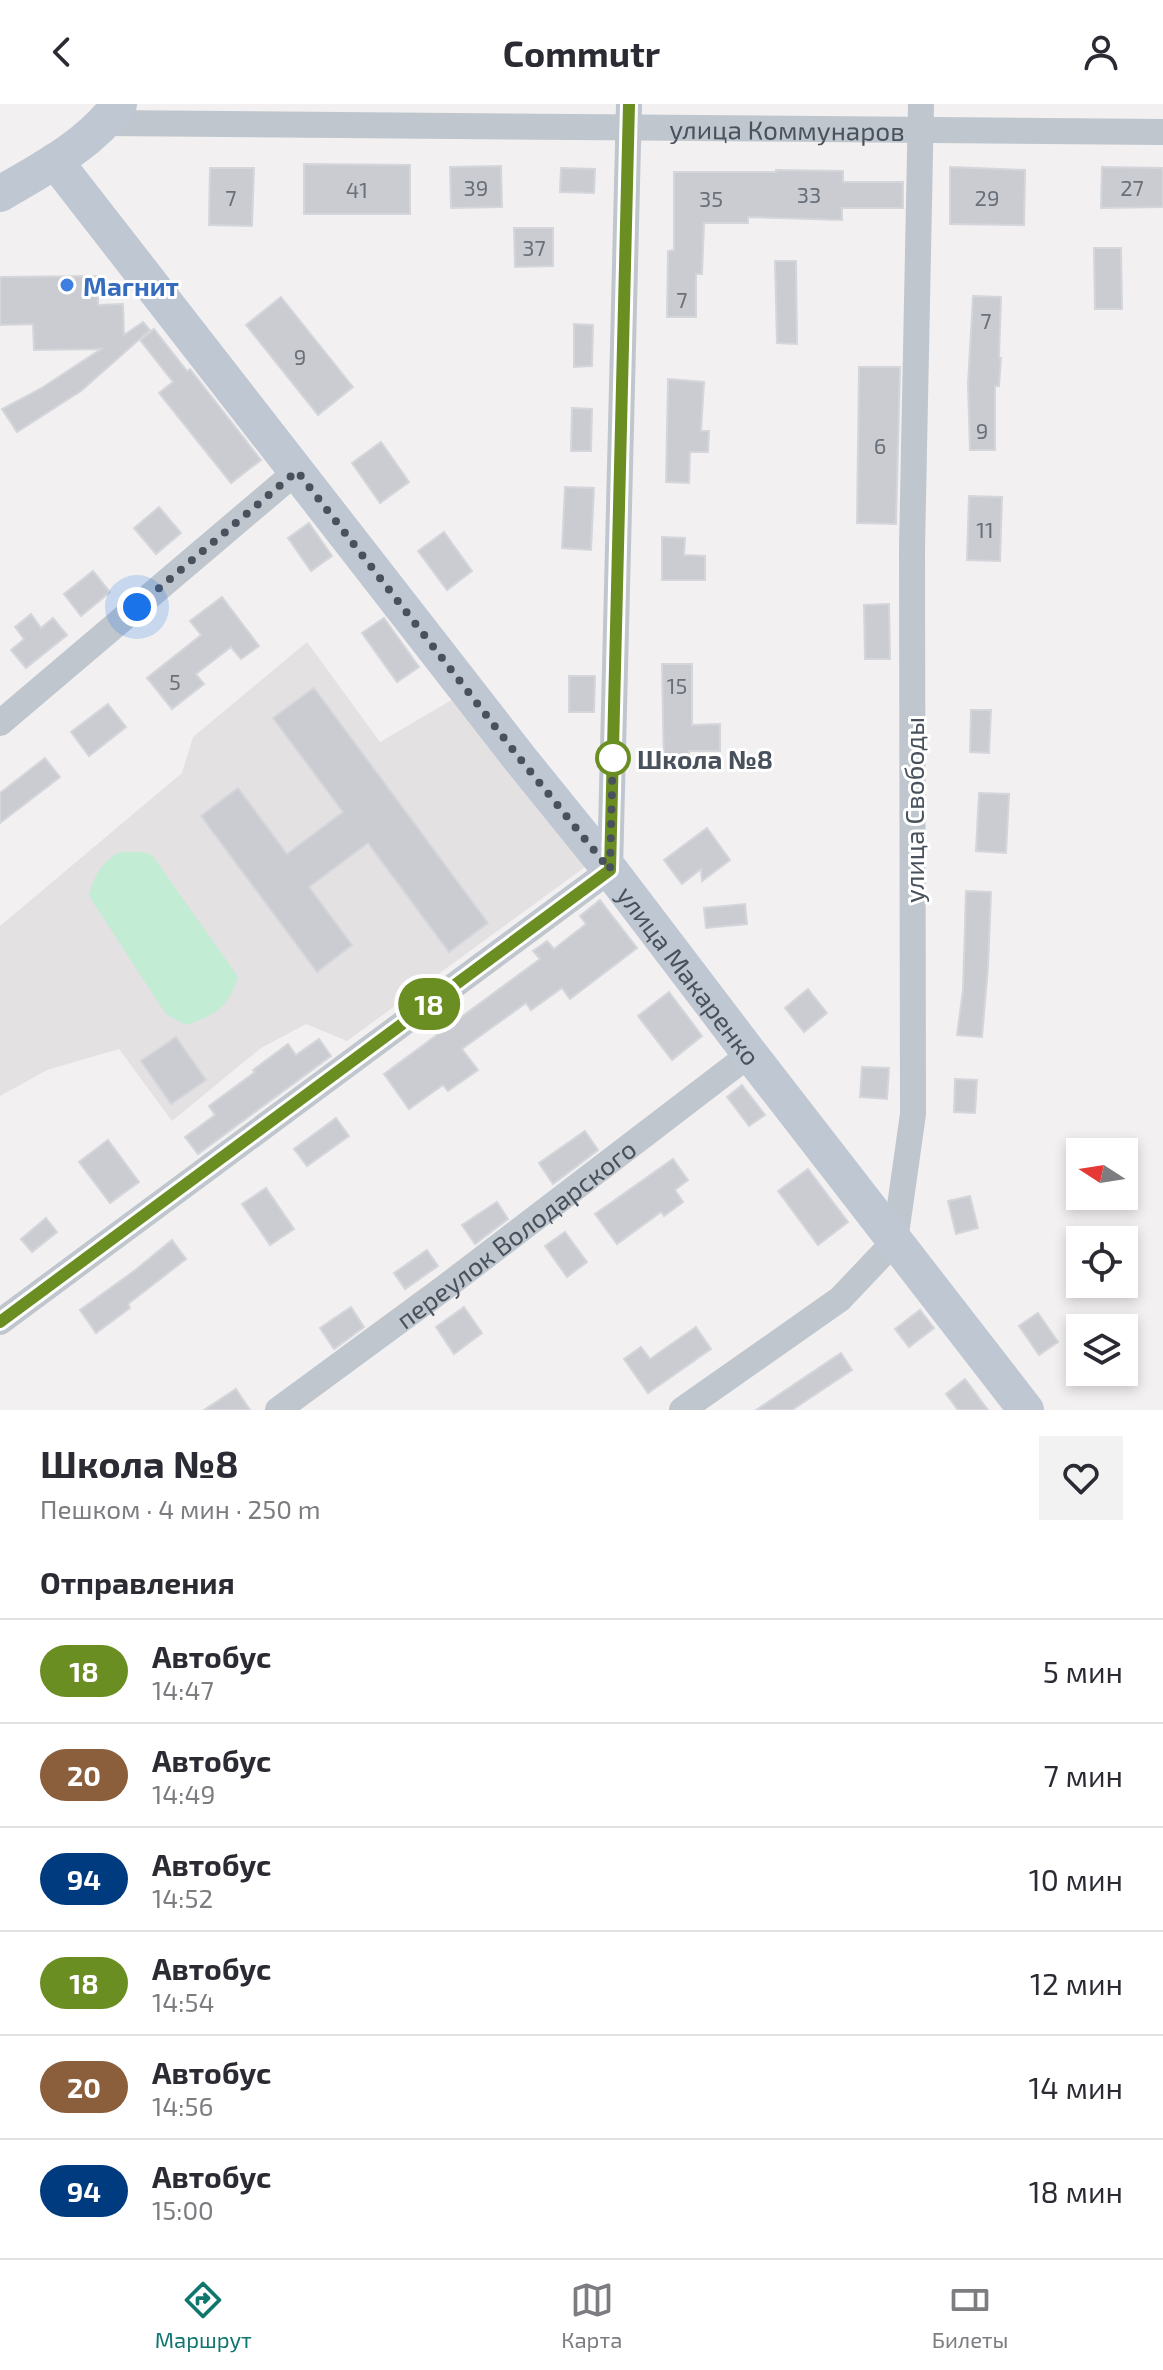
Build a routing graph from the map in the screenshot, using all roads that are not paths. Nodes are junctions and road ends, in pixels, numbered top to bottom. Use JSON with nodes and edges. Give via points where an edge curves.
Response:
{"nodes":[{"id":1,"x":921,"y":104,"type":"edge"},
{"id":2,"x":112,"y":114,"type":"edge"},
{"id":3,"x":628,"y":116,"type":"edge"},
{"id":4,"x":921,"y":132,"type":"junction"},
{"id":5,"x":1163,"y":132,"type":"edge"},
{"id":6,"x":55,"y":161,"type":"junction"},
{"id":7,"x":0,"y":194,"type":"edge"},
{"id":8,"x":297,"y":471,"type":"junction"},
{"id":9,"x":0,"y":723,"type":"edge"},
{"id":10,"x":610,"y":870,"type":"junction"},
{"id":11,"x":750,"y":1054,"type":"junction"},
{"id":12,"x":895,"y":1241,"type":"junction"},
{"id":13,"x":0,"y":1322,"type":"edge"},
{"id":14,"x":278,"y":1410,"type":"edge"},
{"id":15,"x":682,"y":1410,"type":"edge"},
{"id":16,"x":1026,"y":1410,"type":"edge"}],
"edges":[{"from":1,"to":4,"type":"street","name":"улица Свободы"},
{"from":2,"to":3,"type":"street","name":"улица Коммунаров"},
{"from":2,"to":6,"type":"street","name":"улица Коммунаров"},
{"from":3,"to":4,"type":"street","name":"улица Коммунаров"},
{"from":3,"to":10,"type":"street"},
{"from":4,"to":5,"type":"street","name":"улица Коммунаров"},
{"from":4,"to":12,"type":"street","name":"улица Свободы","via":[[912,549],[913,1114]]},
{"from":6,"to":7,"type":"street","name":"улица Коммунаров"},
{"from":6,"to":8,"type":"street","name":"улица Макаренко"},
{"from":8,"to":9,"type":"street"},
{"from":8,"to":10,"type":"street","name":"улица Макаренко"},
{"from":10,"to":11,"type":"street","name":"улица Макаренко"},
{"from":10,"to":13,"type":"street"},
{"from":11,"to":12,"type":"street","name":"улица Макаренко"},
{"from":11,"to":14,"type":"street","name":"переулок Володарского"},
{"from":12,"to":15,"type":"street","via":[[840,1299]]},
{"from":12,"to":16,"type":"street","name":"улица Макаренко"}]}
